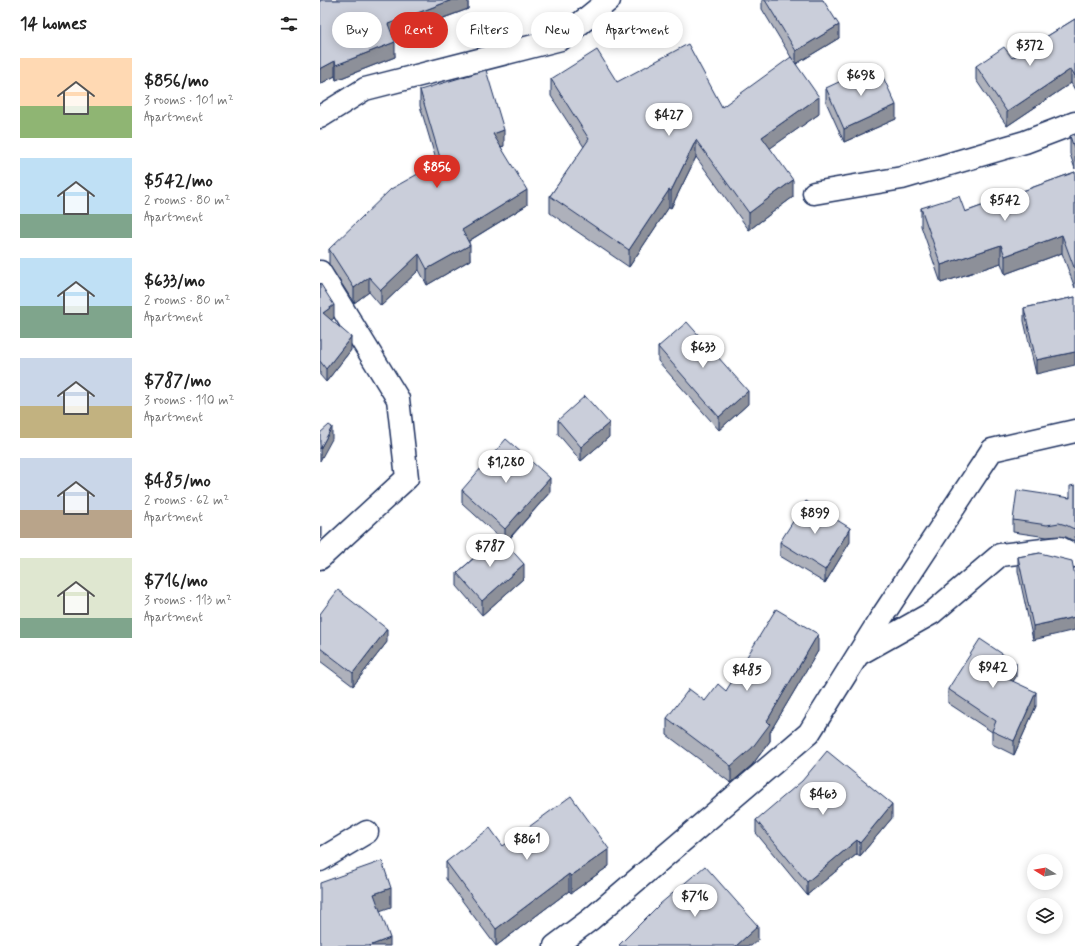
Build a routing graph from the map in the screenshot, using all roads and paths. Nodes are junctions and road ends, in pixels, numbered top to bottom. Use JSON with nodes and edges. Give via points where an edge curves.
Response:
{"nodes":[{"id":1,"x":609,"y":0,"type":"edge"},
{"id":2,"x":326,"y":114,"type":"edge"},
{"id":3,"x":1075,"y":123,"type":"edge"},
{"id":4,"x":320,"y":134,"type":"edge"},
{"id":5,"x":814,"y":193,"type":"dead end"},
{"id":6,"x":320,"y":272,"type":"edge"},
{"id":7,"x":1075,"y":431,"type":"edge"},
{"id":8,"x":1075,"y":556,"type":"edge"},
{"id":9,"x":320,"y":558,"type":"edge"},
{"id":10,"x":857,"y":655,"type":"junction"},
{"id":11,"x":367,"y":832,"type":"dead end"},
{"id":12,"x":320,"y":860,"type":"edge"},
{"id":13,"x":555,"y":946,"type":"edge"}],
"edges":[{"from":1,"to":2,"type":"street","via":[[561,39],[365,89]]},
{"from":2,"to":4,"type":"street"},
{"from":3,"to":5,"type":"street","via":[[1025,142],[902,178]]},
{"from":6,"to":9,"type":"street","via":[[398,399],[407,478]]},
{"from":7,"to":10,"type":"street","via":[[992,450]]},
{"from":8,"to":10,"type":"street","via":[[1060,548],[1000,555],[932,613]]},
{"from":10,"to":13,"type":"street","via":[[809,733],[591,919]]},
{"from":11,"to":12,"type":"street"}]}
